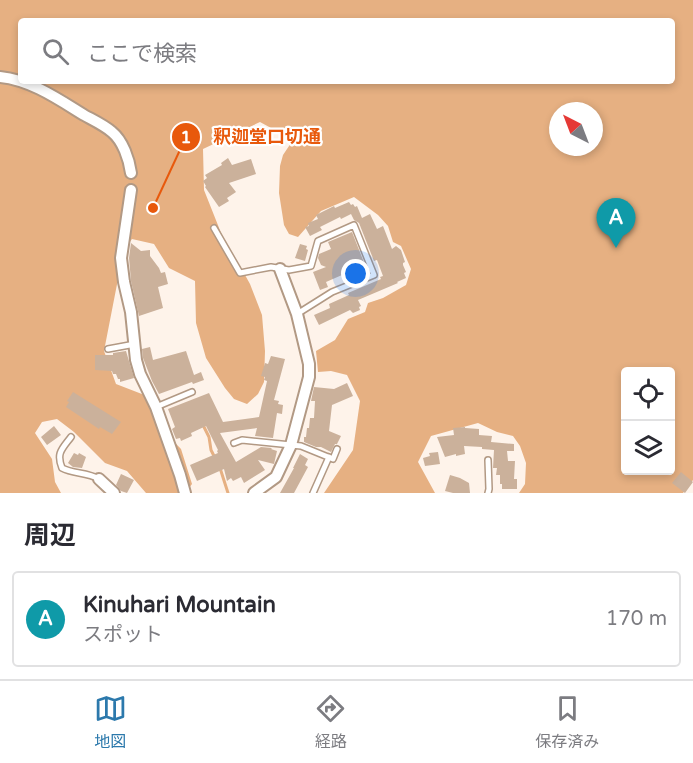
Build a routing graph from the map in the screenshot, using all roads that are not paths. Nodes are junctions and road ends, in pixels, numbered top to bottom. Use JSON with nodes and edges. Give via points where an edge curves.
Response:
{"nodes":[{"id":1,"x":0,"y":77,"type":"edge"},
{"id":2,"x":18,"y":81,"type":"edge"},
{"id":3,"x":26,"y":84,"type":"edge"},
{"id":4,"x":131,"y":173,"type":"dead end"},
{"id":5,"x":131,"y":190,"type":"dead end"},
{"id":6,"x":214,"y":228,"type":"dead end"},
{"id":7,"x":280,"y":269,"type":"junction"},
{"id":8,"x":297,"y":314,"type":"junction"},
{"id":9,"x":135,"y":344,"type":"junction"},
{"id":10,"x":108,"y":349,"type":"dead end"},
{"id":11,"x":192,"y":392,"type":"dead end"},
{"id":12,"x":156,"y":407,"type":"junction"},
{"id":13,"x":70,"y":437,"type":"dead end"},
{"id":14,"x":234,"y":443,"type":"dead end"},
{"id":15,"x":291,"y":445,"type":"junction"},
{"id":16,"x":337,"y":449,"type":"dead end"},
{"id":17,"x":329,"y":457,"type":"junction"},
{"id":18,"x":488,"y":460,"type":"dead end"},
{"id":19,"x":99,"y":479,"type":"joint"},
{"id":20,"x":315,"y":492,"type":"edge"},
{"id":21,"x":114,"y":493,"type":"edge"},
{"id":22,"x":185,"y":493,"type":"edge"},
{"id":23,"x":254,"y":493,"type":"edge"},
{"id":24,"x":488,"y":493,"type":"edge"}],
"edges":[{"from":1,"to":2,"type":"street"},
{"from":3,"to":4,"type":"street","via":[[47,92],[112,132],[122,143]]},
{"from":5,"to":9,"type":"street","via":[[121,258]]},
{"from":6,"to":7,"type":"lane","via":[[240,273]]},
{"from":7,"to":8,"type":"street"},
{"from":7,"to":8,"type":"lane","via":[[311,266],[318,241],[354,225],[374,275],[332,292]]},
{"from":8,"to":15,"type":"street","via":[[309,377]]},
{"from":9,"to":10,"type":"lane"},
{"from":9,"to":12,"type":"street","via":[[140,374]]},
{"from":11,"to":12,"type":"lane"},
{"from":12,"to":22,"type":"street"},
{"from":13,"to":19,"type":"lane","via":[[60,452],[62,468]]},
{"from":14,"to":15,"type":"lane","via":[[242,440]]},
{"from":15,"to":17,"type":"lane"},
{"from":15,"to":23,"type":"street","via":[[276,477]]},
{"from":16,"to":17,"type":"lane","via":[[333,459]]},
{"from":17,"to":20,"type":"lane"},
{"from":18,"to":24,"type":"lane"},
{"from":19,"to":21,"type":"street"}]}
